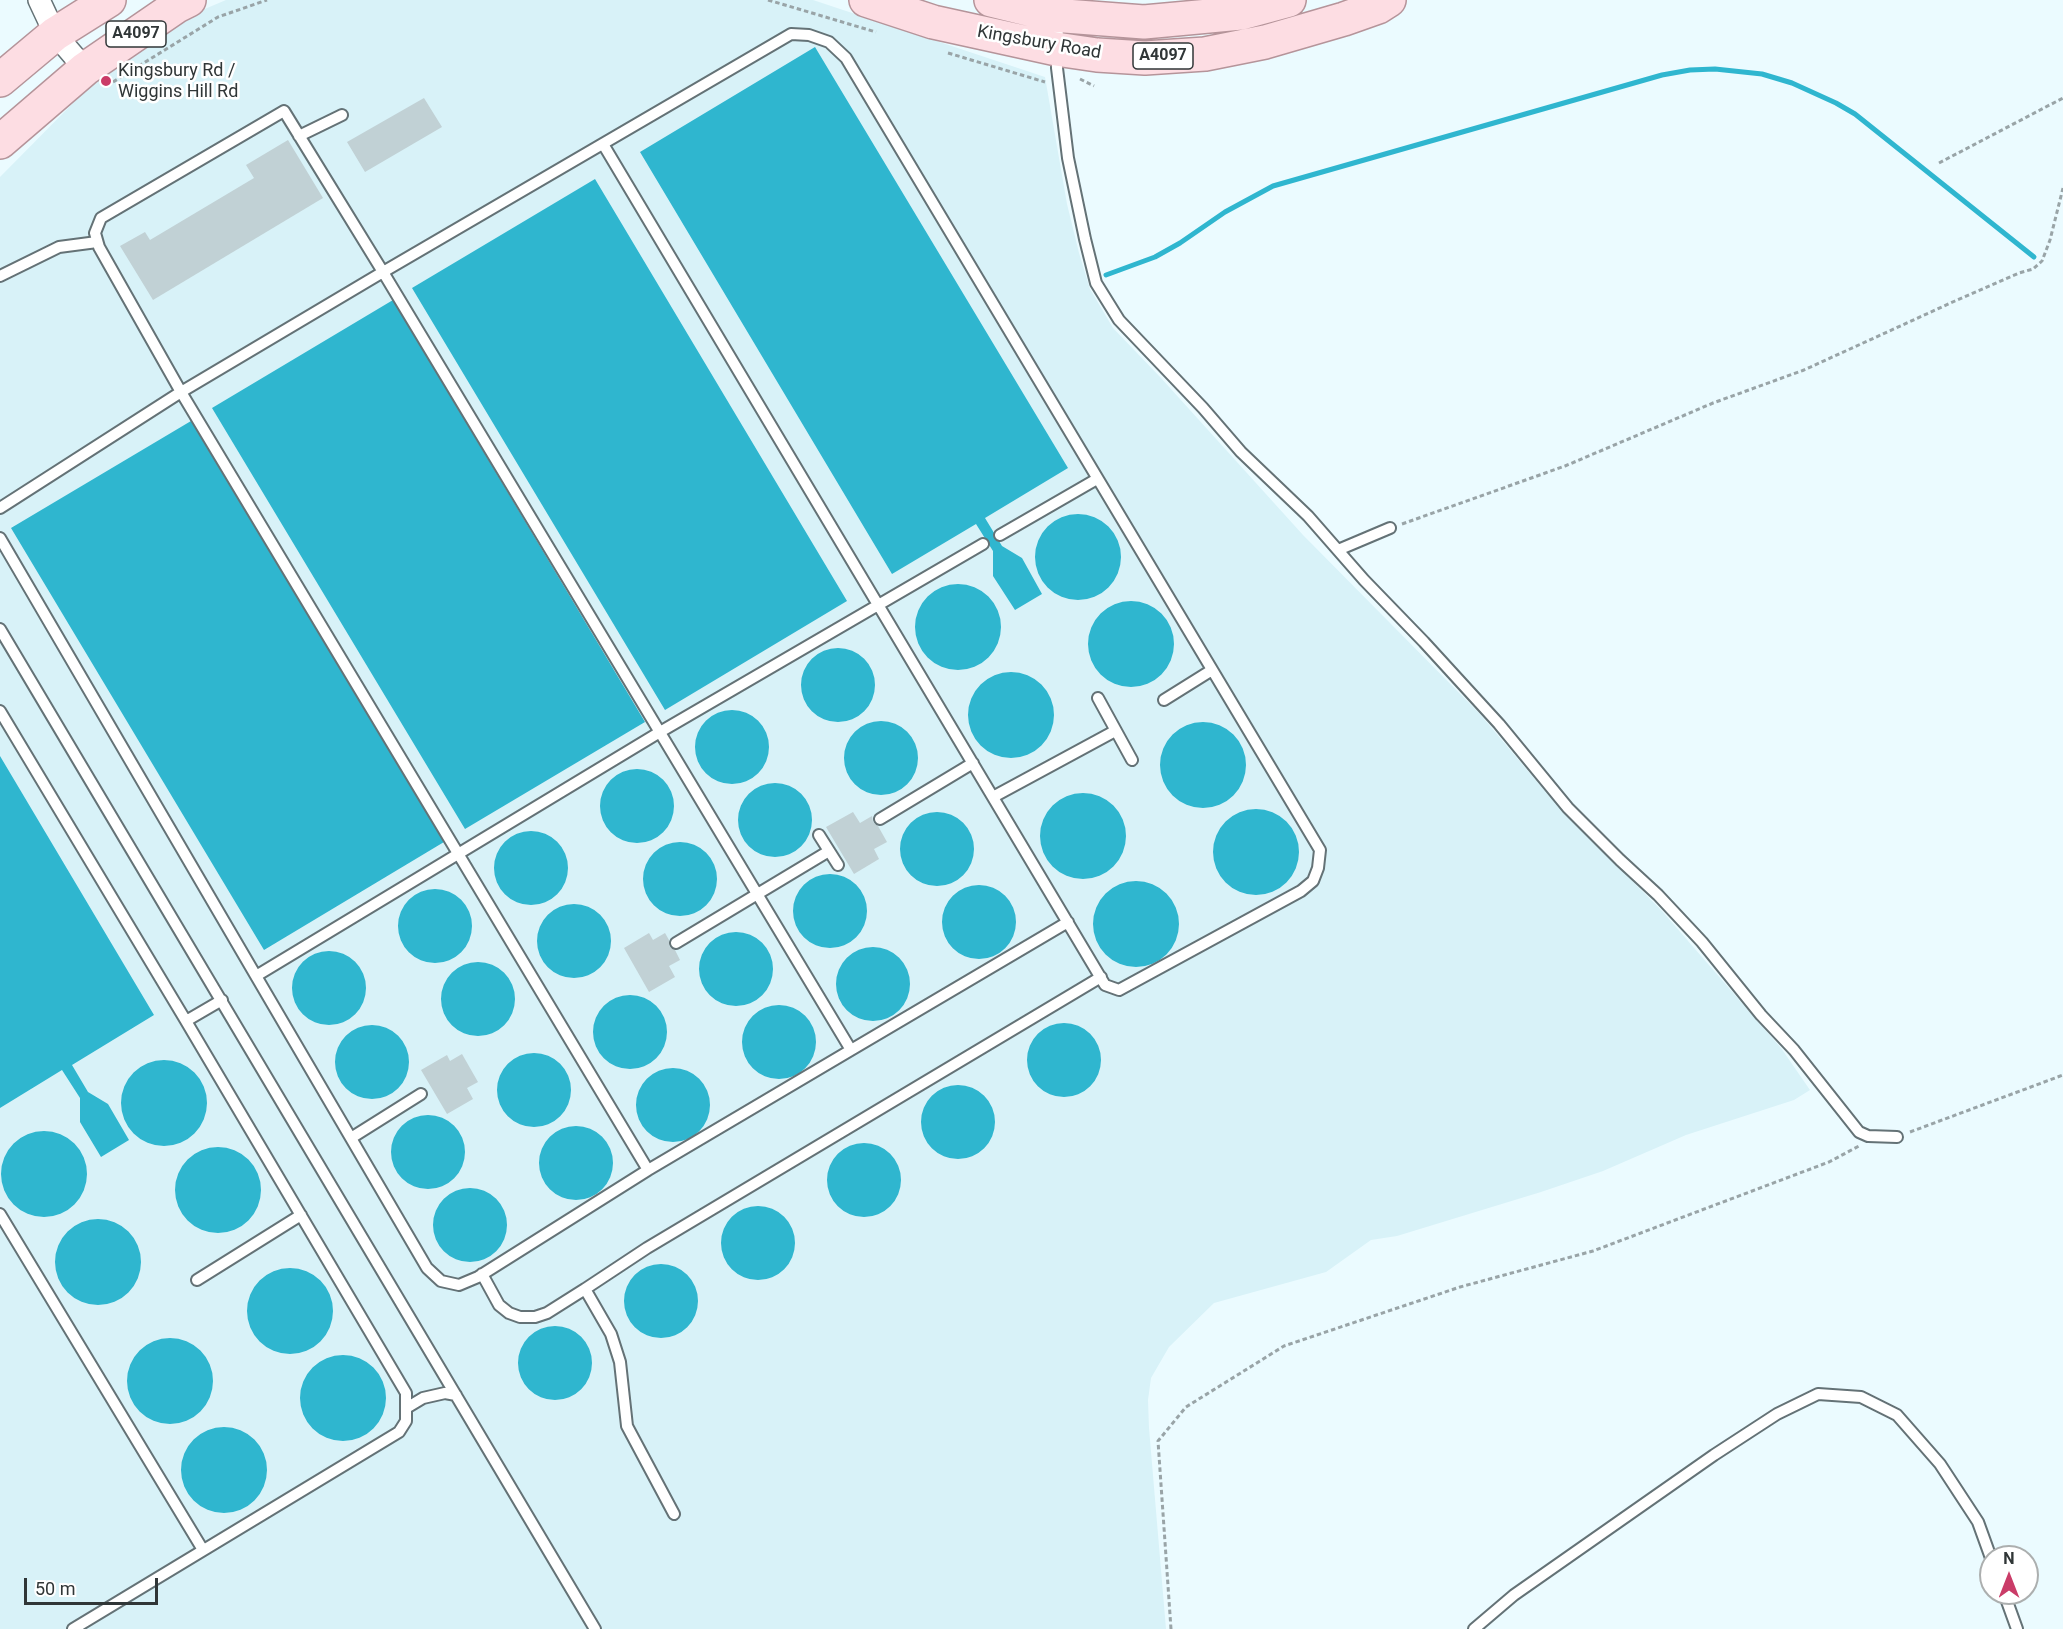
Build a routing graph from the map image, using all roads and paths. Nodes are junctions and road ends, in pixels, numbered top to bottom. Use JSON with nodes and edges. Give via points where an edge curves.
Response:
{"nodes":[{"id":1,"x":39,"y":0,"type":"edge"},
{"id":2,"x":109,"y":0,"type":"edge"},
{"id":3,"x":189,"y":0,"type":"edge"},
{"id":4,"x":267,"y":0,"type":"edge"},
{"id":5,"x":866,"y":0,"type":"edge"},
{"id":6,"x":991,"y":0,"type":"edge"},
{"id":7,"x":1289,"y":0,"type":"edge"},
{"id":8,"x":1389,"y":0,"type":"edge"},
{"id":9,"x":1058,"y":16,"type":"junction"},
{"id":10,"x":55,"y":34,"type":"junction"},
{"id":11,"x":1056,"y":49,"type":"junction"},
{"id":12,"x":99,"y":76,"type":"junction"},
{"id":13,"x":0,"y":80,"type":"edge"},
{"id":14,"x":2063,"y":98,"type":"edge"},
{"id":15,"x":342,"y":115,"type":"dead end"},
{"id":16,"x":299,"y":136,"type":"junction"},
{"id":17,"x":0,"y":142,"type":"edge"},
{"id":18,"x":603,"y":144,"type":"junction"},
{"id":19,"x":1939,"y":163,"type":"dead end"},
{"id":20,"x":2063,"y":188,"type":"edge"},
{"id":21,"x":97,"y":242,"type":"junction"},
{"id":22,"x":383,"y":272,"type":"junction"},
{"id":23,"x":0,"y":276,"type":"edge"},
{"id":24,"x":181,"y":392,"type":"junction"},
{"id":25,"x":1097,"y":479,"type":"junction"},
{"id":26,"x":0,"y":508,"type":"edge"},
{"id":27,"x":1390,"y":528,"type":"joint"},
{"id":28,"x":1000,"y":535,"type":"dead end"},
{"id":29,"x":0,"y":538,"type":"edge"},
{"id":30,"x":983,"y":544,"type":"dead end"},
{"id":31,"x":1338,"y":550,"type":"junction"},
{"id":32,"x":878,"y":605,"type":"junction"},
{"id":33,"x":0,"y":629,"type":"edge"},
{"id":34,"x":1212,"y":670,"type":"junction"},
{"id":35,"x":1098,"y":698,"type":"dead end"},
{"id":36,"x":1164,"y":700,"type":"dead end"},
{"id":37,"x":0,"y":711,"type":"edge"},
{"id":38,"x":1115,"y":731,"type":"junction"},
{"id":39,"x":660,"y":732,"type":"junction"},
{"id":40,"x":1132,"y":760,"type":"dead end"},
{"id":41,"x":973,"y":763,"type":"junction"},
{"id":42,"x":993,"y":797,"type":"junction"},
{"id":43,"x":880,"y":819,"type":"dead end"},
{"id":44,"x":819,"y":835,"type":"dead end"},
{"id":45,"x":829,"y":852,"type":"junction"},
{"id":46,"x":459,"y":855,"type":"junction"},
{"id":47,"x":838,"y":865,"type":"dead end"},
{"id":48,"x":758,"y":894,"type":"junction"},
{"id":49,"x":1068,"y":922,"type":"junction"},
{"id":50,"x":676,"y":943,"type":"dead end"},
{"id":51,"x":256,"y":976,"type":"junction"},
{"id":52,"x":1101,"y":977,"type":"junction"},
{"id":53,"x":222,"y":1000,"type":"junction"},
{"id":54,"x":186,"y":1021,"type":"junction"},
{"id":55,"x":851,"y":1050,"type":"junction"},
{"id":56,"x":2063,"y":1075,"type":"edge"},
{"id":57,"x":421,"y":1094,"type":"dead end"},
{"id":58,"x":1876,"y":1136,"type":"junction"},
{"id":59,"x":1897,"y":1137,"type":"joint"},
{"id":60,"x":351,"y":1138,"type":"junction"},
{"id":61,"x":648,"y":1170,"type":"junction"},
{"id":62,"x":0,"y":1214,"type":"edge"},
{"id":63,"x":301,"y":1215,"type":"junction"},
{"id":64,"x":482,"y":1274,"type":"junction"},
{"id":65,"x":196,"y":1280,"type":"dead end"},
{"id":66,"x":585,"y":1289,"type":"junction"},
{"id":67,"x":456,"y":1395,"type":"junction"},
{"id":68,"x":408,"y":1407,"type":"junction"},
{"id":69,"x":674,"y":1514,"type":"dead end"},
{"id":70,"x":1986,"y":1545,"type":"edge"},
{"id":71,"x":203,"y":1550,"type":"junction"},
{"id":72,"x":2008,"y":1605,"type":"edge"},
{"id":73,"x":73,"y":1629,"type":"edge"},
{"id":74,"x":595,"y":1629,"type":"edge"},
{"id":75,"x":1171,"y":1629,"type":"edge"},
{"id":76,"x":1474,"y":1629,"type":"edge"},
{"id":77,"x":2017,"y":1629,"type":"edge"}],
"edges":[{"from":1,"to":10,"type":"street"},
{"from":2,"to":10,"type":"main road","number":"A4097"},
{"from":3,"to":12,"type":"main road","number":"A4097","via":[[177,6]]},
{"from":4,"to":12,"type":"path","via":[[218,17]]},
{"from":5,"to":11,"type":"main road","name":"Kingsbury Road","number":"A4097","via":[[933,22]]},
{"from":6,"to":9,"type":"main road","name":"Kingsbury Road","number":"A4097"},
{"from":7,"to":9,"type":"main road","name":"Kingsbury Road","number":"A4097","via":[[1241,13],[1199,13],[1144,22]]},
{"from":8,"to":11,"type":"main road","name":"Kingsbury Road","number":"A4097","via":[[1299,33],[1205,54],[1145,58]]},
{"from":9,"to":11,"type":"lane"},
{"from":10,"to":12,"type":"street"},
{"from":10,"to":13,"type":"main road","number":"A4097"},
{"from":11,"to":31,"type":"lane","via":[[1063,129],[1085,239],[1096,283],[1108,305],[1241,452]]},
{"from":12,"to":17,"type":"main road","number":"A4097"},
{"from":14,"to":19,"type":"path"},
{"from":15,"to":16,"type":"lane"},
{"from":16,"to":21,"type":"lane","via":[[284,111],[101,218],[95,233]]},
{"from":16,"to":22,"type":"lane"},
{"from":18,"to":22,"type":"lane"},
{"from":18,"to":25,"type":"lane","via":[[791,34],[830,42],[846,58]]},
{"from":18,"to":32,"type":"lane"},
{"from":20,"to":27,"type":"path","via":[[2050,240],[2042,261],[2033,269],[1955,300],[1804,370],[1713,403],[1565,466]]},
{"from":21,"to":23,"type":"lane","via":[[60,247]]},
{"from":21,"to":24,"type":"lane"},
{"from":22,"to":24,"type":"lane"},
{"from":22,"to":39,"type":"lane"},
{"from":24,"to":26,"type":"lane"},
{"from":24,"to":46,"type":"lane"},
{"from":25,"to":28,"type":"lane"},
{"from":25,"to":34,"type":"lane"},
{"from":27,"to":31,"type":"lane"},
{"from":29,"to":51,"type":"lane"},
{"from":30,"to":32,"type":"lane"},
{"from":31,"to":58,"type":"lane","via":[[1499,724],[1568,808],[1702,942],[1859,1132]]},
{"from":32,"to":39,"type":"lane"},
{"from":32,"to":41,"type":"lane"},
{"from":33,"to":53,"type":"lane"},
{"from":34,"to":36,"type":"lane"},
{"from":34,"to":52,"type":"lane","via":[[1320,850],[1318,868],[1313,881],[1301,891],[1119,990],[1105,985]]},
{"from":35,"to":38,"type":"lane"},
{"from":37,"to":54,"type":"lane"},
{"from":38,"to":40,"type":"lane"},
{"from":38,"to":42,"type":"lane"},
{"from":39,"to":46,"type":"lane"},
{"from":39,"to":48,"type":"lane"},
{"from":41,"to":42,"type":"lane"},
{"from":41,"to":43,"type":"lane"},
{"from":42,"to":49,"type":"lane"},
{"from":44,"to":45,"type":"lane"},
{"from":45,"to":47,"type":"lane"},
{"from":45,"to":48,"type":"lane"},
{"from":46,"to":51,"type":"lane"},
{"from":46,"to":61,"type":"lane"},
{"from":48,"to":50,"type":"lane"},
{"from":48,"to":55,"type":"lane"},
{"from":49,"to":52,"type":"lane"},
{"from":49,"to":55,"type":"lane"},
{"from":51,"to":60,"type":"lane"},
{"from":52,"to":66,"type":"lane","via":[[647,1248]]},
{"from":53,"to":54,"type":"lane"},
{"from":53,"to":67,"type":"lane"},
{"from":54,"to":63,"type":"lane"},
{"from":55,"to":61,"type":"lane"},
{"from":56,"to":59,"type":"path"},
{"from":57,"to":60,"type":"lane"},
{"from":58,"to":59,"type":"lane"},
{"from":58,"to":75,"type":"path","via":[[1829,1162],[1593,1251],[1460,1287],[1284,1346],[1186,1407],[1158,1441]]},
{"from":60,"to":64,"type":"lane","via":[[427,1268],[441,1281],[459,1285]]},
{"from":61,"to":64,"type":"lane"},
{"from":62,"to":71,"type":"lane"},
{"from":63,"to":65,"type":"lane"},
{"from":63,"to":68,"type":"lane","via":[[406,1393]]},
{"from":64,"to":66,"type":"lane","via":[[499,1305],[520,1317],[547,1313]]},
{"from":66,"to":69,"type":"lane","via":[[611,1334],[620,1362],[627,1426]]},
{"from":67,"to":68,"type":"lane","via":[[423,1398]]},
{"from":67,"to":74,"type":"lane"},
{"from":68,"to":71,"type":"lane","via":[[399,1432]]},
{"from":70,"to":76,"type":"lane","via":[[1978,1522],[1940,1464],[1897,1415],[1861,1396],[1818,1394],[1777,1414],[1714,1455],[1514,1595]]},
{"from":71,"to":73,"type":"lane"},
{"from":72,"to":77,"type":"lane"}]}
